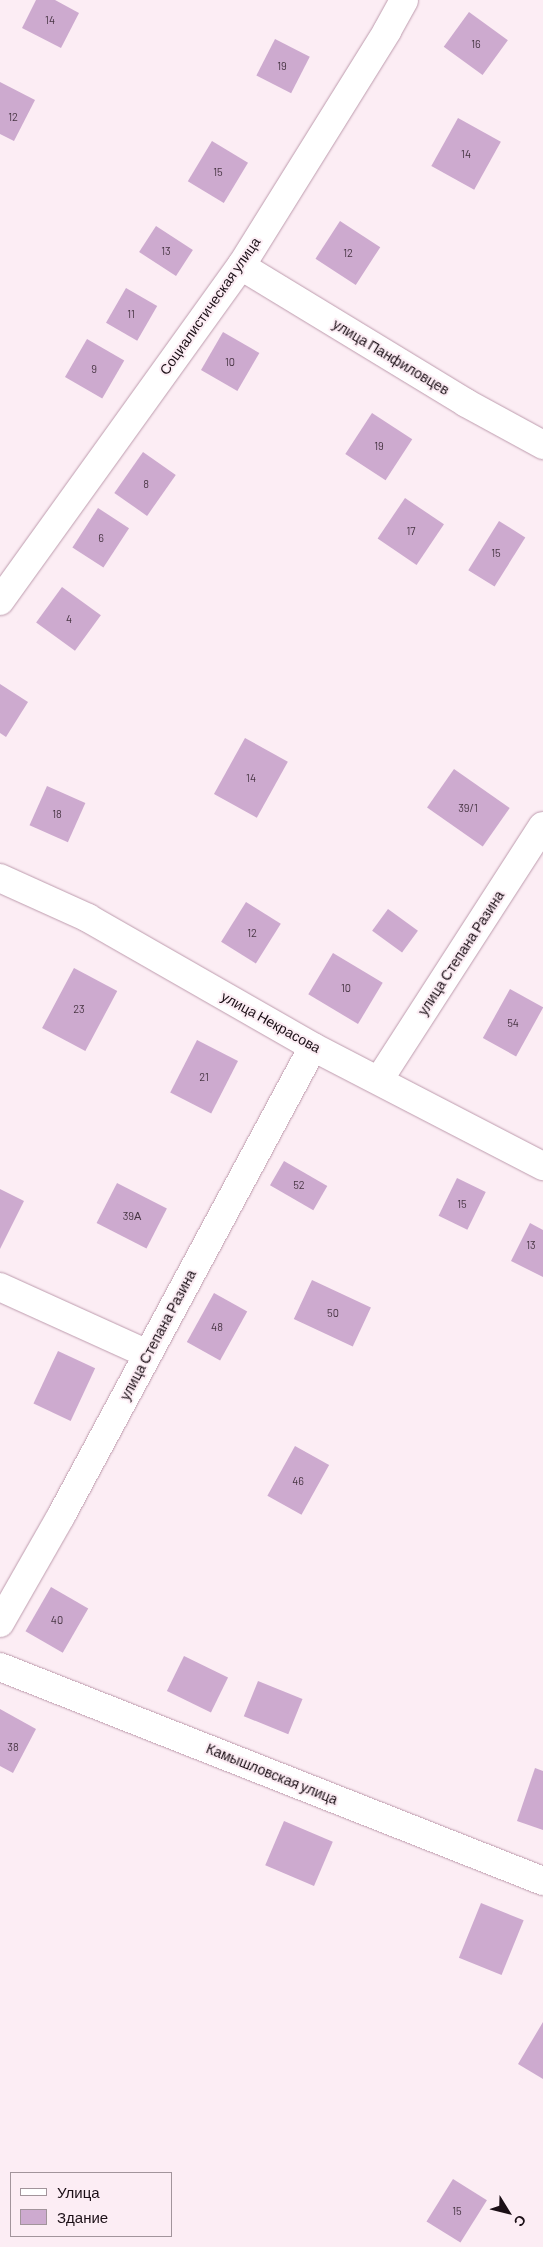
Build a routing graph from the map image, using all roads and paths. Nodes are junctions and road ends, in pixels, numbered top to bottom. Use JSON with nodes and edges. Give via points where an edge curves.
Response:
{"nodes":[{"id":1,"x":404,"y":0,"type":"edge"},
{"id":2,"x":241,"y":266,"type":"junction"},
{"id":3,"x":543,"y":445,"type":"edge"},
{"id":4,"x":0,"y":601,"type":"edge"},
{"id":5,"x":543,"y":826,"type":"edge"},
{"id":6,"x":0,"y":878,"type":"edge"},
{"id":7,"x":314,"y":1047,"type":"junction"},
{"id":8,"x":380,"y":1080,"type":"junction"},
{"id":9,"x":543,"y":1166,"type":"edge"},
{"id":10,"x":0,"y":1288,"type":"edge"},
{"id":11,"x":148,"y":1354,"type":"junction"},
{"id":12,"x":0,"y":1623,"type":"edge"},
{"id":13,"x":0,"y":1667,"type":"edge"},
{"id":14,"x":543,"y":1881,"type":"edge"}],
"edges":[{"from":1,"to":2,"type":"street","name":"Социалистическая улица"},
{"from":2,"to":3,"type":"street","name":"улица Панфиловцев","via":[[466,403]]},
{"from":2,"to":4,"type":"street","name":"Социалистическая улица"},
{"from":5,"to":8,"type":"street","name":"улица Степана Разина"},
{"from":6,"to":7,"type":"street","name":"улица Некрасова","via":[[88,918]]},
{"from":7,"to":8,"type":"street","name":"улица Некрасова"},
{"from":7,"to":11,"type":"street","name":"улица Степана Разина"},
{"from":8,"to":9,"type":"street","name":"улица Некрасова"},
{"from":10,"to":11,"type":"street"},
{"from":11,"to":12,"type":"street","name":"улица Степана Разина"},
{"from":13,"to":14,"type":"street","name":"Камышловская улица"}]}
